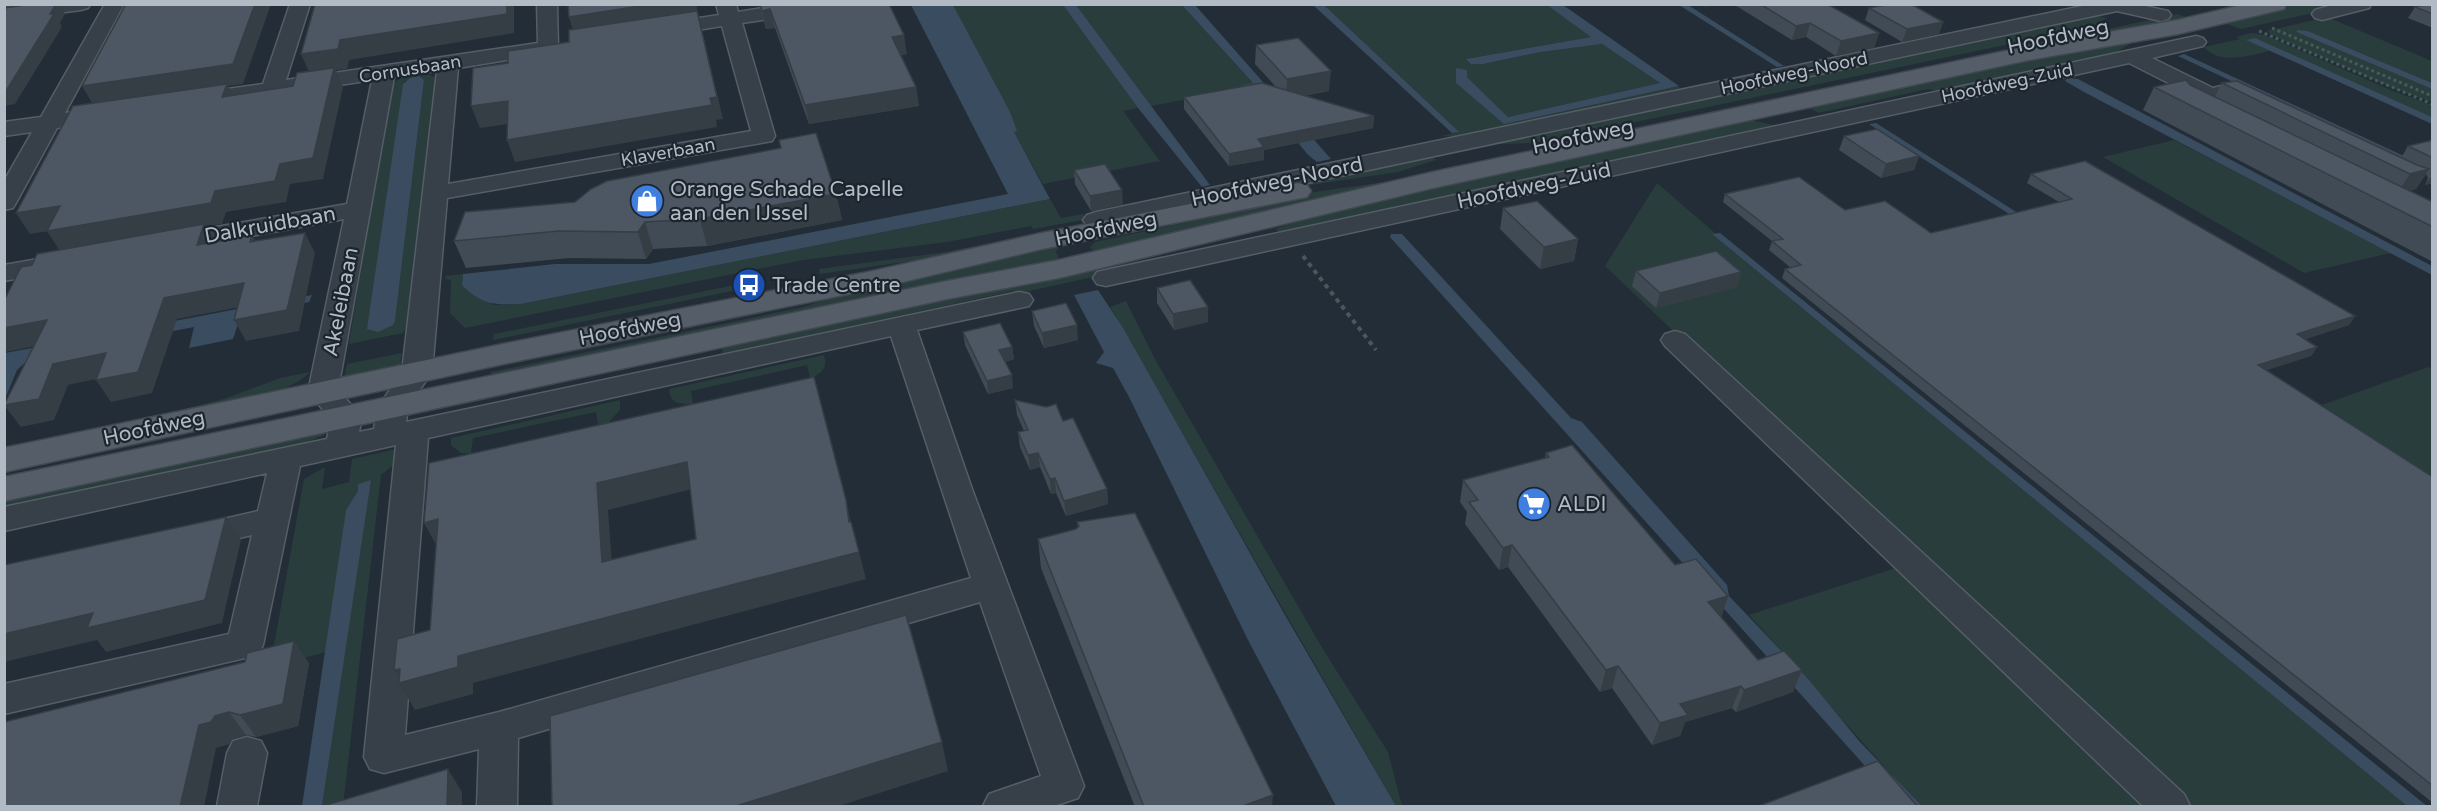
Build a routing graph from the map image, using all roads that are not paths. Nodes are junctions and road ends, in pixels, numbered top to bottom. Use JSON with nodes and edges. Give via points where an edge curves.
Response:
{"nodes":[{"id":1,"x":81,"y":4,"type":"edge"},
{"id":2,"x":115,"y":4,"type":"edge"},
{"id":3,"x":300,"y":4,"type":"edge"},
{"id":4,"x":547,"y":4,"type":"edge"},
{"id":5,"x":828,"y":4,"type":"edge"},
{"id":6,"x":2027,"y":4,"type":"edge"},
{"id":7,"x":2208,"y":4,"type":"edge"},
{"id":8,"x":2362,"y":4,"type":"edge"},
{"id":9,"x":2117,"y":11,"type":"edge"},
{"id":10,"x":728,"y":12,"type":"edge"},
{"id":11,"x":4,"y":14,"type":"edge"},
{"id":12,"x":2322,"y":14,"type":"dead end"},
{"id":13,"x":2272,"y":15,"type":"edge"},
{"id":14,"x":2057,"y":19,"type":"junction"},
{"id":15,"x":2162,"y":31,"type":"junction"},
{"id":16,"x":639,"y":34,"type":"edge"},
{"id":17,"x":1868,"y":34,"type":"edge"},
{"id":18,"x":2196,"y":42,"type":"dead end"},
{"id":19,"x":570,"y":44,"type":"edge"},
{"id":20,"x":548,"y":48,"type":"junction"},
{"id":21,"x":1899,"y":51,"type":"junction"},
{"id":22,"x":2132,"y":56,"type":"junction"},
{"id":23,"x":448,"y":63,"type":"junction"},
{"id":24,"x":384,"y":72,"type":"junction"},
{"id":25,"x":272,"y":90,"type":"junction"},
{"id":26,"x":166,"y":105,"type":"edge"},
{"id":27,"x":2271,"y":111,"type":"edge"},
{"id":28,"x":119,"y":112,"type":"edge"},
{"id":29,"x":1747,"y":113,"type":"junction"},
{"id":30,"x":49,"y":122,"type":"junction"},
{"id":31,"x":1819,"y":124,"type":"junction"},
{"id":32,"x":4,"y":129,"type":"edge"},
{"id":33,"x":1461,"y":150,"type":"junction"},
{"id":34,"x":436,"y":193,"type":"junction"},
{"id":35,"x":4,"y":203,"type":"edge"},
{"id":36,"x":359,"y":210,"type":"junction"},
{"id":37,"x":1266,"y":219,"type":"junction"},
{"id":38,"x":1105,"y":223,"type":"junction"},
{"id":39,"x":1204,"y":234,"type":"junction"},
{"id":40,"x":142,"y":248,"type":"edge"},
{"id":41,"x":1249,"y":248,"type":"junction"},
{"id":42,"x":85,"y":259,"type":"edge"},
{"id":43,"x":1099,"y":269,"type":"junction"},
{"id":44,"x":4,"y":273,"type":"edge"},
{"id":45,"x":1019,"y":300,"type":"dead end"},
{"id":46,"x":901,"y":324,"type":"junction"},
{"id":47,"x":1675,"y":340,"type":"dead end"},
{"id":48,"x":417,"y":372,"type":"junction"},
{"id":49,"x":323,"y":392,"type":"junction"},
{"id":50,"x":398,"y":424,"type":"junction"},
{"id":51,"x":344,"y":431,"type":"junction"},
{"id":52,"x":286,"y":458,"type":"junction"},
{"id":53,"x":4,"y":460,"type":"edge"},
{"id":54,"x":4,"y":489,"type":"edge"},
{"id":55,"x":4,"y":519,"type":"edge"},
{"id":56,"x":272,"y":519,"type":"junction"},
{"id":57,"x":167,"y":542,"type":"edge"},
{"id":58,"x":990,"y":586,"type":"junction"},
{"id":59,"x":4,"y":699,"type":"edge"},
{"id":60,"x":499,"y":728,"type":"junction"},
{"id":61,"x":248,"y":753,"type":"dead end"},
{"id":62,"x":1067,"y":796,"type":"edge"},
{"id":63,"x":237,"y":807,"type":"edge"},
{"id":64,"x":497,"y":807,"type":"edge"},
{"id":65,"x":1003,"y":807,"type":"edge"},
{"id":66,"x":2170,"y":807,"type":"edge"}],
"edges":[{"from":1,"to":11,"type":"street"},
{"from":2,"to":30,"type":"street"},
{"from":3,"to":25,"type":"street"},
{"from":4,"to":20,"type":"street"},
{"from":5,"to":10,"type":"street"},
{"from":6,"to":14,"type":"street"},
{"from":7,"to":15,"type":"main road","name":"Hoofdweg"},
{"from":8,"to":12,"type":"street"},
{"from":9,"to":14,"type":"street","name":"Hoofdweg-Noord"},
{"from":9,"to":15,"type":"main road","name":"Hoofdweg"},
{"from":9,"to":33,"type":"main road","name":"Hoofdweg","via":[[1510,153]]},
{"from":10,"to":16,"type":"street"},
{"from":10,"to":34,"type":"street","name":"Klaverbaan","via":[[764,136]]},
{"from":13,"to":15,"type":"main road","name":"Hoofdweg"},
{"from":14,"to":21,"type":"street","name":"Hoofdweg-Noord"},
{"from":15,"to":18,"type":"street","name":"Hoofdweg-Zuid"},
{"from":15,"to":22,"type":"street","name":"Hoofdweg-Zuid"},
{"from":15,"to":29,"type":"main road","name":"Hoofdweg","via":[[2029,53]]},
{"from":17,"to":21,"type":"street"},
{"from":19,"to":20,"type":"street","name":"Cornusbaan"},
{"from":20,"to":23,"type":"street","name":"Cornusbaan"},
{"from":21,"to":33,"type":"street","name":"Hoofdweg-Noord"},
{"from":22,"to":27,"type":"street","via":[[2214,106],[2230,91]]},
{"from":22,"to":31,"type":"street","name":"Hoofdweg-Zuid"},
{"from":23,"to":24,"type":"street","name":"Cornusbaan"},
{"from":23,"to":34,"type":"street"},
{"from":24,"to":25,"type":"street","name":"Cornusbaan"},
{"from":24,"to":36,"type":"street","name":"Akeleibaan"},
{"from":25,"to":26,"type":"street","name":"Cornusbaan"},
{"from":28,"to":30,"type":"street"},
{"from":29,"to":31,"type":"street","name":"Hoofdweg-Zuid"},
{"from":29,"to":37,"type":"main road","name":"Hoofdweg"},
{"from":30,"to":32,"type":"street"},
{"from":30,"to":35,"type":"street"},
{"from":31,"to":41,"type":"street","name":"Hoofdweg-Zuid"},
{"from":33,"to":38,"type":"main road","name":"Hoofdweg","via":[[1387,178]]},
{"from":34,"to":48,"type":"street"},
{"from":36,"to":40,"type":"street","name":"Dalkruidbaan"},
{"from":36,"to":49,"type":"street","name":"Akeleibaan"},
{"from":37,"to":39,"type":"main road","name":"Hoofdweg"},
{"from":37,"to":41,"type":"street"},
{"from":38,"to":43,"type":"main road","via":[[1102,237],[1074,245],[1072,251]]},
{"from":38,"to":48,"type":"main road","name":"Hoofdweg","via":[[873,280]]},
{"from":39,"to":41,"type":"street","name":"Hoofdweg-Zuid"},
{"from":39,"to":43,"type":"main road","name":"Hoofdweg"},
{"from":41,"to":43,"type":"street","name":"Hoofdweg-Zuid"},
{"from":42,"to":44,"type":"street"},
{"from":43,"to":50,"type":"main road","name":"Hoofdweg"},
{"from":45,"to":46,"type":"street","name":"Hoofdweg"},
{"from":46,"to":50,"type":"street","name":"Hoofdweg"},
{"from":46,"to":58,"type":"street"},
{"from":47,"to":66,"type":"street"},
{"from":48,"to":49,"type":"main road","name":"Hoofdweg"},
{"from":48,"to":50,"type":"street"},
{"from":49,"to":51,"type":"street"},
{"from":49,"to":53,"type":"main road","name":"Hoofdweg"},
{"from":50,"to":51,"type":"main road","name":"Hoofdweg"},
{"from":50,"to":60,"type":"street","via":[[384,757]]},
{"from":51,"to":52,"type":"street","name":"Hoofdweg"},
{"from":51,"to":54,"type":"main road","name":"Hoofdweg"},
{"from":52,"to":55,"type":"street","name":"Hoofdweg"},
{"from":52,"to":56,"type":"street"},
{"from":56,"to":57,"type":"street"},
{"from":56,"to":59,"type":"street","via":[[245,645]]},
{"from":58,"to":60,"type":"street"},
{"from":58,"to":62,"type":"street"},
{"from":60,"to":64,"type":"street"},
{"from":61,"to":63,"type":"street"},
{"from":62,"to":65,"type":"street"}]}
